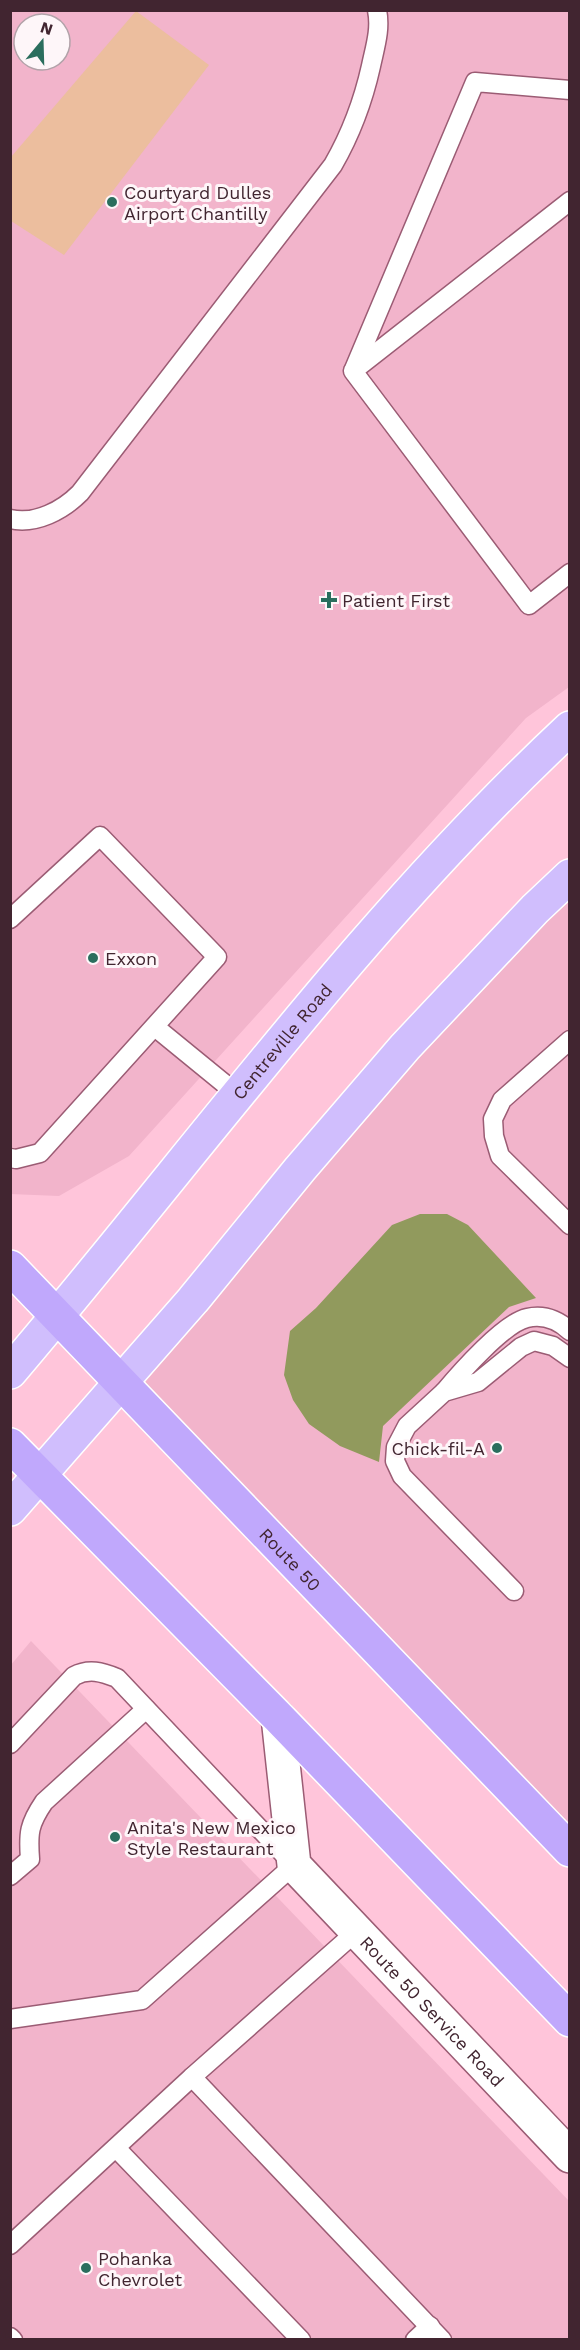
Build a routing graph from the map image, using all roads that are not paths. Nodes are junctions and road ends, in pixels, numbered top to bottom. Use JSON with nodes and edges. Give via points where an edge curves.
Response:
{"nodes":[{"id":1,"x":377,"y":10,"type":"edge"},
{"id":2,"x":570,"y":90,"type":"edge"},
{"id":3,"x":570,"y":201,"type":"edge"},
{"id":4,"x":353,"y":371,"type":"junction"},
{"id":5,"x":10,"y":519,"type":"edge"},
{"id":6,"x":570,"y":573,"type":"edge"},
{"id":7,"x":570,"y":728,"type":"edge"},
{"id":8,"x":570,"y":876,"type":"edge"},
{"id":9,"x":10,"y":919,"type":"edge"},
{"id":10,"x":155,"y":1027,"type":"junction"},
{"id":11,"x":570,"y":1040,"type":"edge"},
{"id":12,"x":237,"y":1094,"type":"junction"},
{"id":13,"x":10,"y":1158,"type":"edge"},
{"id":14,"x":570,"y":1225,"type":"edge"},
{"id":15,"x":10,"y":1267,"type":"edge"},
{"id":16,"x":58,"y":1317,"type":"junction"},
{"id":17,"x":570,"y":1331,"type":"edge"},
{"id":18,"x":570,"y":1358,"type":"edge"},
{"id":19,"x":10,"y":1372,"type":"edge"},
{"id":20,"x":122,"y":1382,"type":"junction"},
{"id":21,"x":444,"y":1392,"type":"junction"},
{"id":22,"x":10,"y":1445,"type":"edge"},
{"id":23,"x":40,"y":1475,"type":"junction"},
{"id":24,"x":10,"y":1509,"type":"edge"},
{"id":25,"x":514,"y":1591,"type":"dead end"},
{"id":26,"x":146,"y":1708,"type":"junction"},
{"id":27,"x":278,"y":1717,"type":"junction"},
{"id":28,"x":10,"y":1744,"type":"edge"},
{"id":29,"x":570,"y":1850,"type":"edge"},
{"id":30,"x":294,"y":1865,"type":"junction"},
{"id":31,"x":10,"y":1876,"type":"edge"},
{"id":32,"x":357,"y":1932,"type":"junction"},
{"id":33,"x":10,"y":2019,"type":"edge"},
{"id":34,"x":570,"y":2020,"type":"edge"},
{"id":35,"x":192,"y":2077,"type":"junction"},
{"id":36,"x":116,"y":2148,"type":"junction"},
{"id":37,"x":570,"y":2156,"type":"edge"},
{"id":38,"x":10,"y":2246,"type":"edge"},
{"id":39,"x":430,"y":2326,"type":"junction"},
{"id":40,"x":301,"y":2340,"type":"edge"},
{"id":41,"x":415,"y":2340,"type":"edge"},
{"id":42,"x":442,"y":2340,"type":"edge"}],
"edges":[{"from":1,"to":5,"type":"lane","via":[[377,42],[366,92],[333,165],[80,493],[55,512]]},
{"from":2,"to":4,"type":"lane","via":[[475,82]]},
{"from":3,"to":4,"type":"lane"},
{"from":4,"to":6,"type":"lane","via":[[529,605]]},
{"from":7,"to":12,"type":"main road","name":"Centreville Road","via":[[524,770],[421,879]]},
{"from":8,"to":20,"type":"main road","via":[[405,1047]]},
{"from":9,"to":10,"type":"lane","via":[[100,836],[217,957]]},
{"from":10,"to":12,"type":"lane"},
{"from":10,"to":13,"type":"lane","via":[[40,1154]]},
{"from":11,"to":14,"type":"lane","via":[[502,1100],[493,1119],[500,1156]]},
{"from":12,"to":16,"type":"main road","name":"Centreville Road"},
{"from":15,"to":16,"type":"highway","name":"Route 50"},
{"from":16,"to":19,"type":"main road","name":"Centreville Road"},
{"from":16,"to":20,"type":"highway","name":"Route 50"},
{"from":17,"to":21,"type":"lane","via":[[544,1317],[525,1318],[490,1344]]},
{"from":18,"to":21,"type":"lane","via":[[553,1346],[534,1341],[478,1382]]},
{"from":20,"to":23,"type":"main road"},
{"from":20,"to":29,"type":"highway","name":"Route 50"},
{"from":21,"to":25,"type":"lane","via":[[407,1426],[396,1447],[395,1461],[402,1476]]},
{"from":22,"to":23,"type":"highway"},
{"from":23,"to":24,"type":"main road"},
{"from":23,"to":27,"type":"highway"},
{"from":26,"to":28,"type":"lane","via":[[117,1678],[83,1671]]},
{"from":26,"to":30,"type":"lane"},
{"from":26,"to":31,"type":"lane","via":[[44,1802],[33,1819],[30,1859]]},
{"from":27,"to":30,"type":"street"},
{"from":27,"to":34,"type":"highway"},
{"from":30,"to":32,"type":"street","name":"Route 50 Service Road"},
{"from":30,"to":33,"type":"lane","via":[[142,2000]]},
{"from":32,"to":35,"type":"lane"},
{"from":32,"to":37,"type":"street","name":"Route 50 Service Road"},
{"from":35,"to":36,"type":"lane"},
{"from":35,"to":39,"type":"lane"},
{"from":36,"to":38,"type":"lane"},
{"from":36,"to":40,"type":"lane"},
{"from":39,"to":41,"type":"lane"},
{"from":39,"to":42,"type":"lane"}]}
